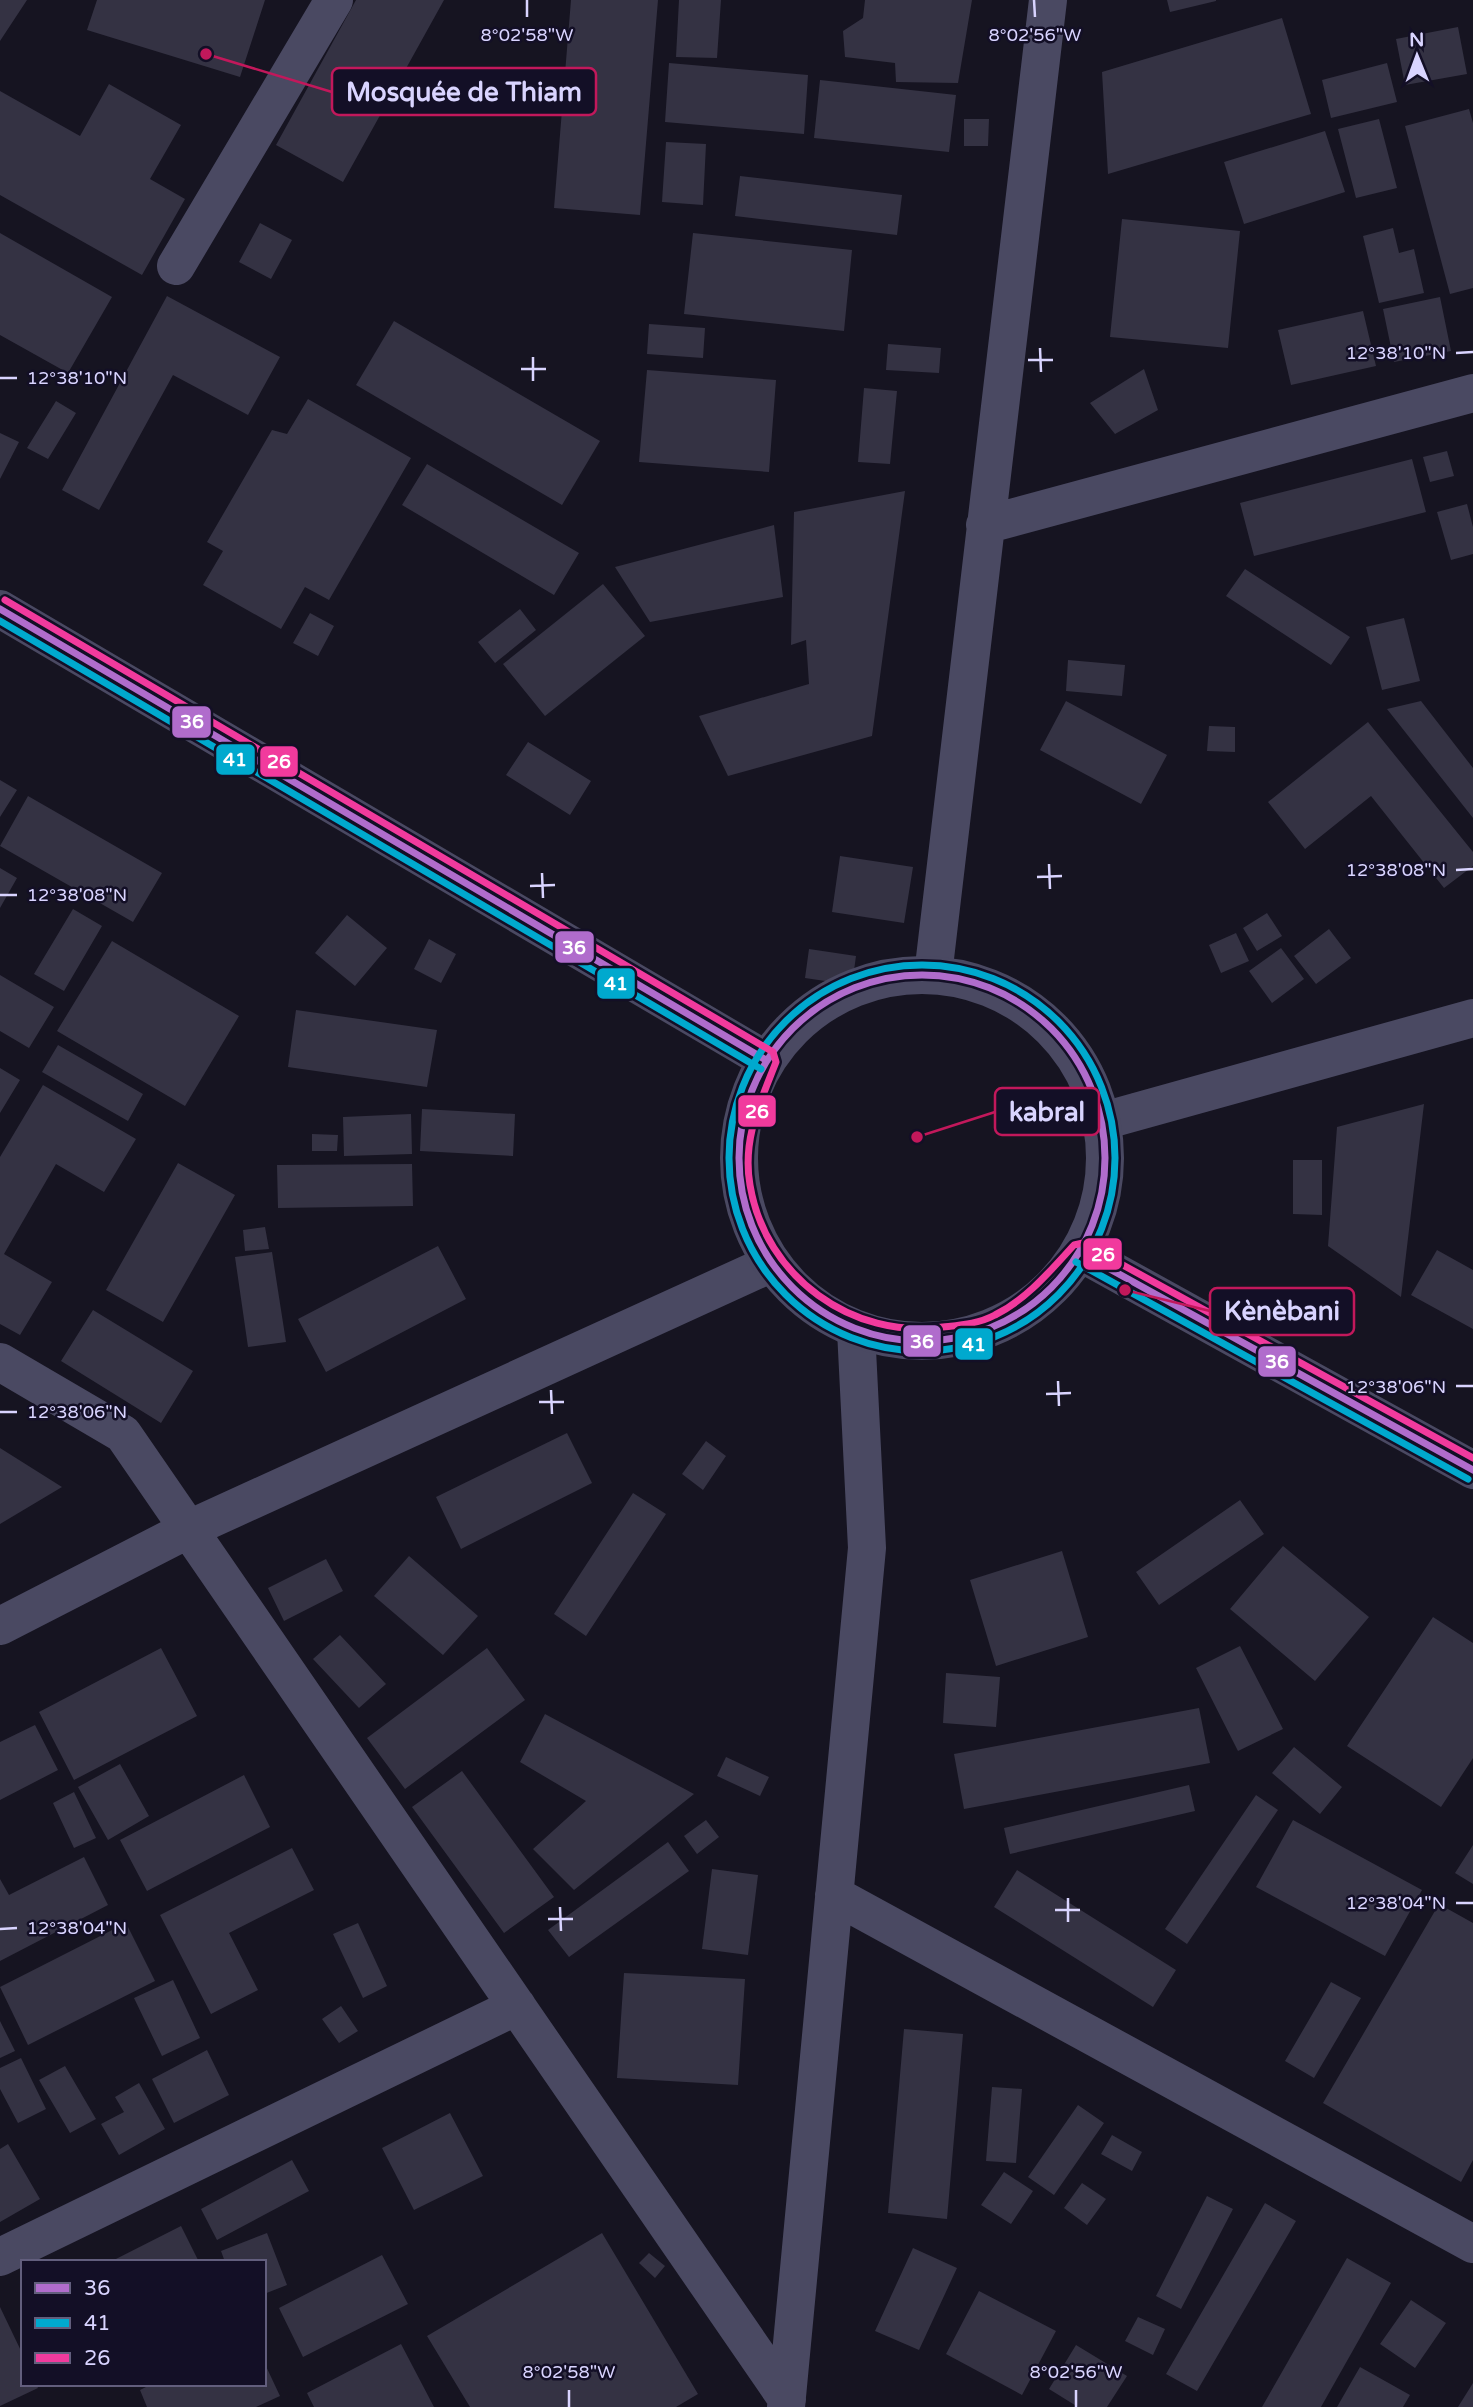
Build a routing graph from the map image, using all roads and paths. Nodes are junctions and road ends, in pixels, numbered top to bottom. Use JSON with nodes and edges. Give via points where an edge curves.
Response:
{"nodes":[{"id":1,"x":334,"y":0,"type":"edge"},
{"id":2,"x":1048,"y":0,"type":"edge"},
{"id":3,"x":176,"y":266,"type":"dead end"},
{"id":4,"x":1473,"y":393,"type":"edge"},
{"id":5,"x":985,"y":525,"type":"junction"},
{"id":6,"x":0,"y":609,"type":"edge"},
{"id":7,"x":933,"y":975,"type":"junction"},
{"id":8,"x":1473,"y":1018,"type":"edge"},
{"id":9,"x":766,"y":1060,"type":"junction"},
{"id":10,"x":1103,"y":1121,"type":"junction"},
{"id":11,"x":1081,"y":1253,"type":"junction"},
{"id":12,"x":770,"y":1264,"type":"junction"},
{"id":13,"x":856,"y":1330,"type":"junction"},
{"id":14,"x":0,"y":1362,"type":"edge"},
{"id":15,"x":1473,"y":1470,"type":"edge"},
{"id":16,"x":188,"y":1530,"type":"junction"},
{"id":17,"x":0,"y":1626,"type":"edge"},
{"id":18,"x":834,"y":1895,"type":"junction"},
{"id":19,"x":517,"y":2006,"type":"junction"},
{"id":20,"x":1473,"y":2244,"type":"edge"},
{"id":21,"x":0,"y":2257,"type":"edge"},
{"id":22,"x":787,"y":2403,"type":"edge"}],
"edges":[{"from":1,"to":3,"type":"street"},
{"from":2,"to":5,"type":"street"},
{"from":4,"to":5,"type":"street"},
{"from":5,"to":7,"type":"street"},
{"from":6,"to":9,"type":"street"},
{"from":7,"to":9,"type":"street","via":[[868,982],[810,1012]]},
{"from":7,"to":10,"type":"street","via":[[992,988],[1043,1020],[1082,1065]]},
{"from":8,"to":10,"type":"street"},
{"from":9,"to":12,"type":"street","via":[[744,1109],[737,1163],[747,1216]]},
{"from":10,"to":11,"type":"street","via":[[1107,1166],[1099,1211]]},
{"from":11,"to":13,"type":"street","via":[[1038,1302],[982,1332],[919,1342]]},
{"from":11,"to":15,"type":"street"},
{"from":12,"to":13,"type":"street","via":[[808,1303]]},
{"from":12,"to":16,"type":"street"},
{"from":13,"to":18,"type":"street","via":[[867,1548]]},
{"from":14,"to":16,"type":"street","via":[[123,1434]]},
{"from":16,"to":17,"type":"street"},
{"from":16,"to":19,"type":"street"},
{"from":18,"to":20,"type":"street"},
{"from":18,"to":22,"type":"street"},
{"from":19,"to":21,"type":"street"},
{"from":19,"to":22,"type":"street"}]}
